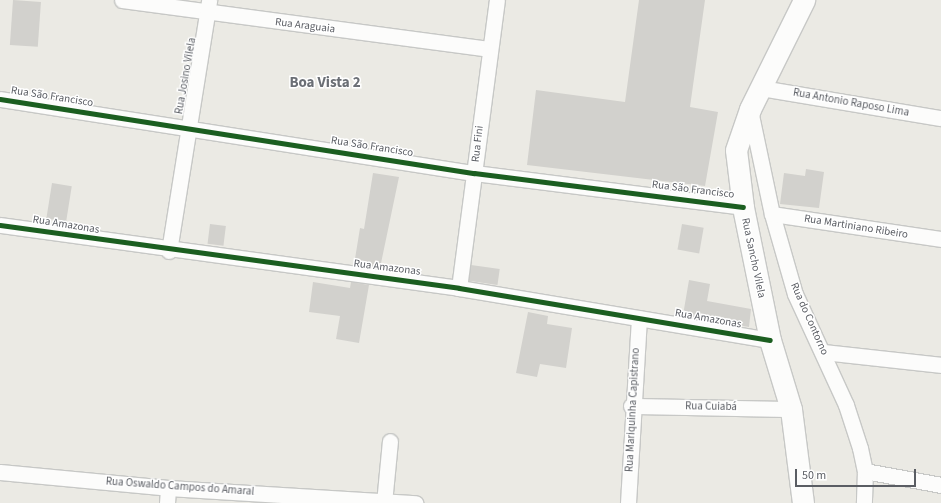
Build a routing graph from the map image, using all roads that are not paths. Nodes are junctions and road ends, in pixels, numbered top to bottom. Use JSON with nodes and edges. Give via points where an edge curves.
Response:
{"nodes":[{"id":1,"x":122,"y":0,"type":"edge"},
{"id":2,"x":497,"y":0,"type":"edge"},
{"id":3,"x":804,"y":0,"type":"edge"},
{"id":4,"x":208,"y":7,"type":"edge"},
{"id":5,"x":489,"y":49,"type":"junction"},
{"id":6,"x":761,"y":88,"type":"junction"},
{"id":7,"x":0,"y":99,"type":"edge"},
{"id":8,"x":750,"y":109,"type":"junction"},
{"id":9,"x":941,"y":118,"type":"edge"},
{"id":10,"x":188,"y":128,"type":"junction"},
{"id":11,"x":474,"y":173,"type":"junction"},
{"id":12,"x":743,"y":207,"type":"junction"},
{"id":13,"x":772,"y":214,"type":"junction"},
{"id":14,"x":0,"y":225,"type":"edge"},
{"id":15,"x":941,"y":239,"type":"edge"},
{"id":16,"x":169,"y":251,"type":"junction"},
{"id":17,"x":459,"y":288,"type":"junction"},
{"id":18,"x":639,"y":318,"type":"junction"},
{"id":19,"x":770,"y":340,"type":"junction"},
{"id":20,"x":824,"y":352,"type":"junction"},
{"id":21,"x":941,"y":365,"type":"edge"},
{"id":22,"x":631,"y":406,"type":"junction"},
{"id":23,"x":791,"y":409,"type":"junction"},
{"id":24,"x":390,"y":440,"type":"dead end"},
{"id":25,"x":865,"y":471,"type":"junction"},
{"id":26,"x":0,"y":472,"type":"edge"},
{"id":27,"x":941,"y":485,"type":"edge"},
{"id":28,"x":168,"y":488,"type":"junction"},
{"id":29,"x":384,"y":502,"type":"edge"},
{"id":30,"x":167,"y":503,"type":"edge"},
{"id":31,"x":416,"y":503,"type":"edge"},
{"id":32,"x":628,"y":503,"type":"edge"},
{"id":33,"x":803,"y":503,"type":"edge"},
{"id":34,"x":864,"y":503,"type":"edge"}],
"edges":[{"from":1,"to":4,"type":"street","name":"Rua Araguaia"},
{"from":2,"to":5,"type":"street","name":"Rua Fini"},
{"from":3,"to":6,"type":"main road","name":"Rua Sancho Vilela"},
{"from":4,"to":5,"type":"street","name":"Rua Araguaia"},
{"from":4,"to":10,"type":"street","name":"Rua Josino Vilela"},
{"from":5,"to":11,"type":"street","name":"Rua Fini"},
{"from":6,"to":8,"type":"main road","name":"Rua Sancho Vilela"},
{"from":6,"to":9,"type":"street","name":"Rua Antonio Raposo Lima"},
{"from":7,"to":10,"type":"street","name":"Rua São Francisco"},
{"from":8,"to":12,"type":"main road","name":"Rua Sancho Vilela","via":[[736,150]]},
{"from":8,"to":13,"type":"street","name":"Rua do Contorno"},
{"from":10,"to":11,"type":"street","name":"Rua São Francisco"},
{"from":10,"to":16,"type":"street","name":"Rua Josino Vilela"},
{"from":11,"to":12,"type":"street","name":"Rua São Francisco"},
{"from":11,"to":17,"type":"street","name":"Rua Fini"},
{"from":12,"to":19,"type":"main road","name":"Rua Sancho Vilela"},
{"from":13,"to":15,"type":"street","name":"Rua Martiniano Ribeiro"},
{"from":13,"to":20,"type":"street","name":"Rua do Contorno","via":[[795,294]]},
{"from":14,"to":16,"type":"street","name":"Rua Amazonas"},
{"from":16,"to":17,"type":"street","name":"Rua Amazonas"},
{"from":17,"to":18,"type":"street","name":"Rua Amazonas"},
{"from":18,"to":19,"type":"street","name":"Rua Amazonas"},
{"from":18,"to":22,"type":"street","name":"Rua Mariquinha Capistrano"},
{"from":19,"to":23,"type":"main road","name":"Rua Sancho Vilela"},
{"from":20,"to":21,"type":"street"},
{"from":20,"to":25,"type":"street","name":"Rua do Contorno","via":[[846,405]]},
{"from":22,"to":23,"type":"street","name":"Rua Cuiabá"},
{"from":22,"to":32,"type":"street","name":"Rua Mariquinha Capistrano"},
{"from":23,"to":33,"type":"main road","name":"Rua Sancho Vilela"},
{"from":24,"to":29,"type":"street"},
{"from":25,"to":27,"type":"street"},
{"from":25,"to":34,"type":"street","name":"Rua do Contorno"},
{"from":26,"to":28,"type":"street","name":"Rua Oswaldo Campos do Amaral"},
{"from":28,"to":29,"type":"street","name":"Rua Oswaldo Campos do Amaral"},
{"from":28,"to":30,"type":"street"},
{"from":29,"to":31,"type":"street","name":"Rua Oswaldo Campos do Amaral"}]}
